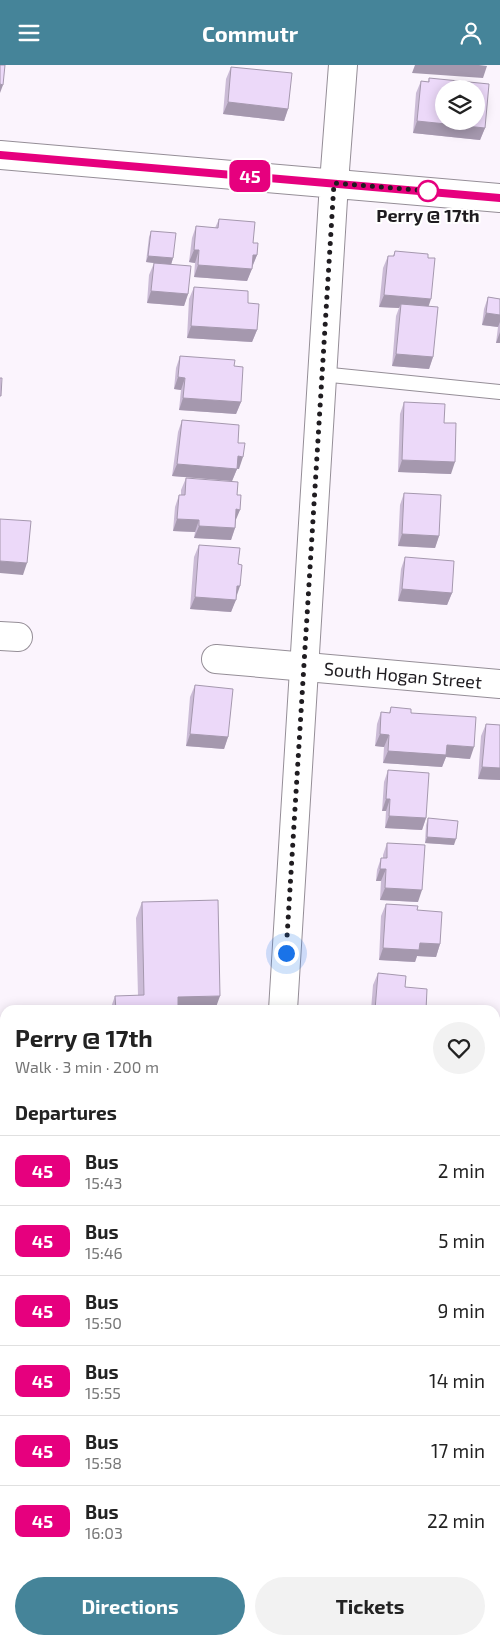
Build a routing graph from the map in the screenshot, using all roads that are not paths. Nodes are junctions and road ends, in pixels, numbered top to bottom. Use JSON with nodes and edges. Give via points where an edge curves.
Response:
{"nodes":[{"id":1,"x":343,"y":65,"type":"edge"},
{"id":2,"x":0,"y":155,"type":"edge"},
{"id":3,"x":334,"y":183,"type":"junction"},
{"id":4,"x":500,"y":198,"type":"edge"},
{"id":5,"x":321,"y":374,"type":"junction"},
{"id":6,"x":500,"y":393,"type":"edge"},
{"id":7,"x":216,"y":659,"type":"dead end"},
{"id":8,"x":304,"y":666,"type":"junction"},
{"id":9,"x":500,"y":684,"type":"edge"},
{"id":10,"x":283,"y":1005,"type":"edge"}],
"edges":[{"from":1,"to":3,"type":"street"},
{"from":2,"to":3,"type":"street"},
{"from":3,"to":4,"type":"street"},
{"from":3,"to":5,"type":"street"},
{"from":5,"to":6,"type":"lane"},
{"from":5,"to":8,"type":"street"},
{"from":7,"to":8,"type":"street","name":"South Hogan Street"},
{"from":8,"to":9,"type":"street","name":"South Hogan Street"},
{"from":8,"to":10,"type":"street"}]}
